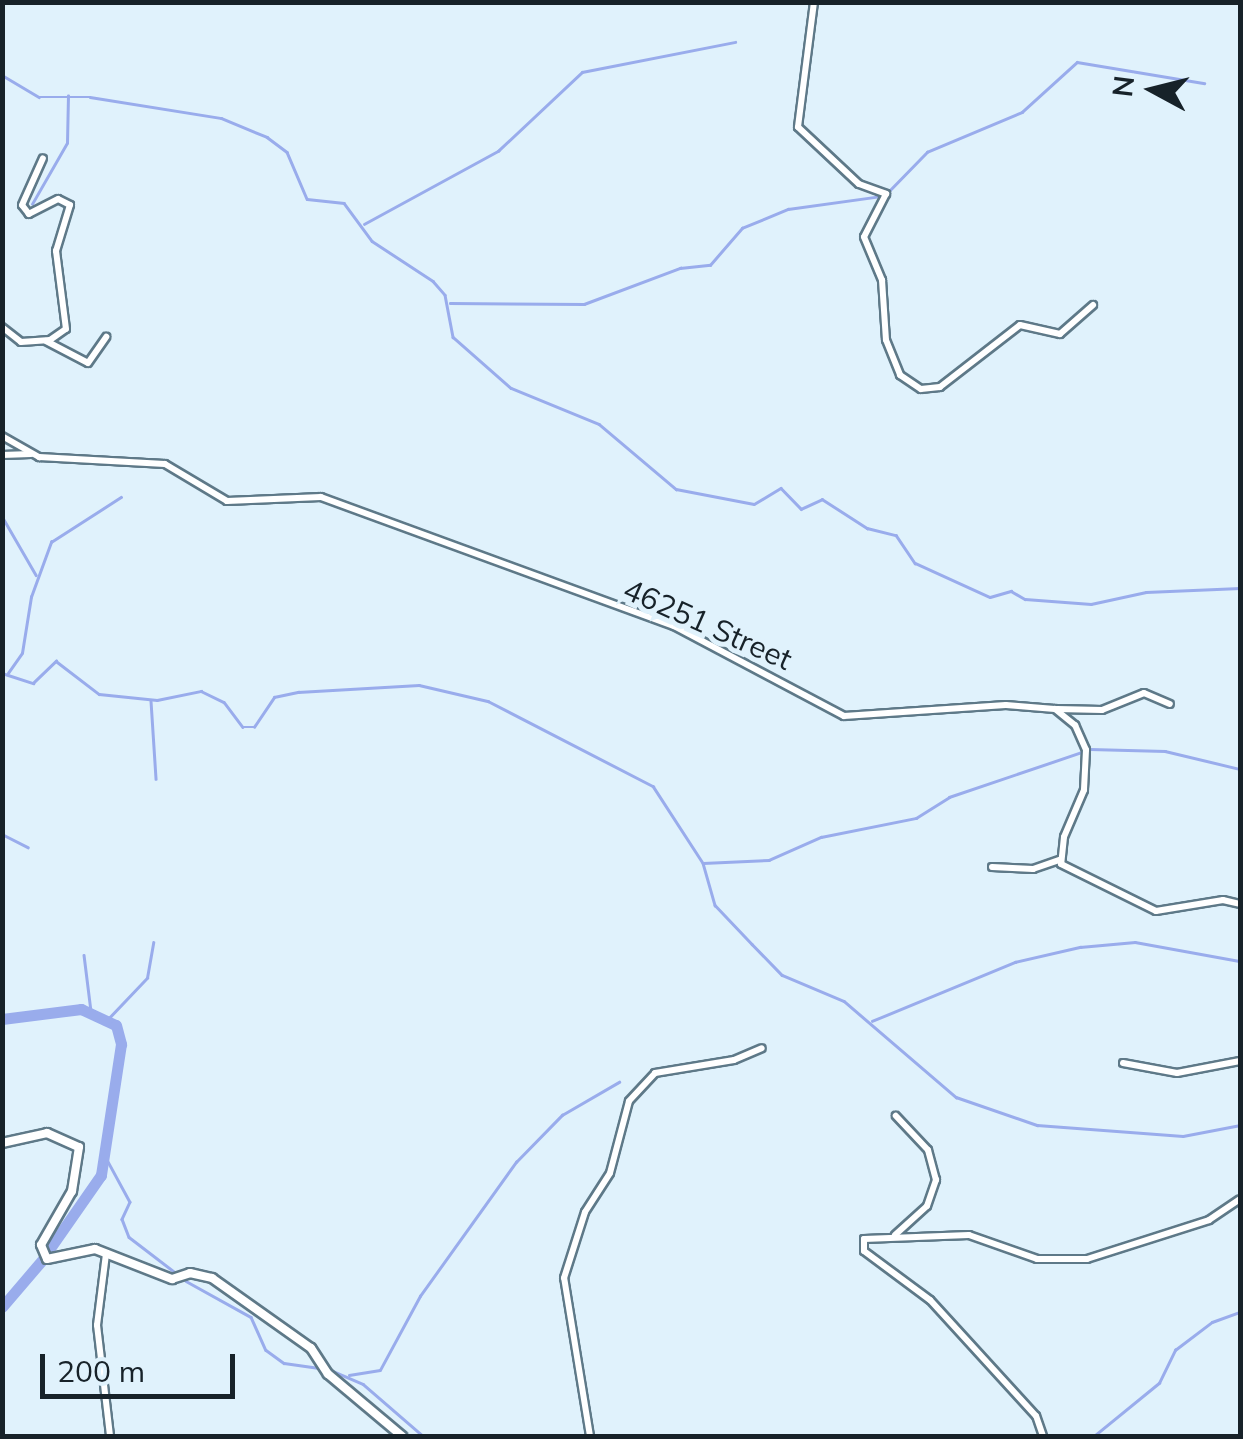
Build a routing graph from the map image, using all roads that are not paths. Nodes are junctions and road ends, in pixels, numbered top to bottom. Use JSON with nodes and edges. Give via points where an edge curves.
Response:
{"nodes":[{"id":1,"x":814,"y":2,"type":"edge"},
{"id":2,"x":43,"y":158,"type":"dead end"},
{"id":3,"x":1094,"y":305,"type":"dead end"},
{"id":4,"x":2,"y":327,"type":"edge"},
{"id":5,"x":106,"y":338,"type":"dead end"},
{"id":6,"x":44,"y":340,"type":"junction"},
{"id":7,"x":2,"y":436,"type":"edge"},
{"id":8,"x":32,"y":454,"type":"junction"},
{"id":9,"x":2,"y":455,"type":"edge"},
{"id":10,"x":1170,"y":704,"type":"dead end"},
{"id":11,"x":1055,"y":709,"type":"junction"},
{"id":12,"x":1059,"y":860,"type":"junction"},
{"id":13,"x":992,"y":866,"type":"dead end"},
{"id":14,"x":1240,"y":904,"type":"edge"},
{"id":15,"x":762,"y":1048,"type":"dead end"},
{"id":16,"x":1240,"y":1060,"type":"edge"},
{"id":17,"x":1124,"y":1063,"type":"dead end"},
{"id":18,"x":896,"y":1116,"type":"dead end"},
{"id":19,"x":2,"y":1143,"type":"edge"},
{"id":20,"x":1240,"y":1199,"type":"edge"},
{"id":21,"x":894,"y":1236,"type":"junction"},
{"id":22,"x":106,"y":1254,"type":"junction"},
{"id":23,"x":110,"y":1436,"type":"edge"},
{"id":24,"x":402,"y":1436,"type":"edge"},
{"id":25,"x":590,"y":1436,"type":"edge"},
{"id":26,"x":1043,"y":1436,"type":"edge"}],
"edges":[{"from":1,"to":3,"type":"street","via":[[798,127],[859,184],[886,194],[864,237],[882,280],[886,340],[900,375],[922,389],[940,387],[1016,327],[1030,324],[1060,334]]},
{"from":2,"to":6,"type":"street","via":[[22,209],[33,212],[58,199],[70,210],[56,252],[66,329]]},
{"from":4,"to":6,"type":"street","via":[[21,342]]},
{"from":5,"to":6,"type":"street","via":[[88,363]]},
{"from":7,"to":8,"type":"street","name":"46251 Street"},
{"from":8,"to":9,"type":"street"},
{"from":8,"to":11,"type":"street","name":"46251 Street","via":[[110,466],[164,464],[232,501],[320,497],[674,626],[844,716],[1006,705]]},
{"from":10,"to":11,"type":"street","name":"46251 Street","via":[[1144,692],[1102,710]]},
{"from":11,"to":12,"type":"street","via":[[1075,725],[1086,750],[1084,790]]},
{"from":12,"to":13,"type":"street","via":[[1033,869]]},
{"from":12,"to":14,"type":"street","via":[[1081,879],[1156,912],[1223,900]]},
{"from":15,"to":25,"type":"street","via":[[734,1060],[655,1073],[629,1101],[610,1172],[585,1212],[564,1278]]},
{"from":16,"to":17,"type":"street","via":[[1176,1073]]},
{"from":18,"to":21,"type":"street","via":[[928,1150],[936,1180],[927,1206]]},
{"from":19,"to":22,"type":"street","via":[[47,1134],[76,1143],[76,1178],[40,1251],[47,1258],[81,1249]]},
{"from":20,"to":21,"type":"street","via":[[1209,1220],[1087,1259],[1037,1259],[970,1235]]},
{"from":21,"to":26,"type":"street","via":[[866,1238],[864,1252],[930,1300],[968,1349],[1036,1416]]},
{"from":22,"to":23,"type":"street","via":[[97,1325]]},
{"from":22,"to":24,"type":"street","via":[[172,1279],[195,1274],[222,1284],[312,1348],[328,1374]]}]}
